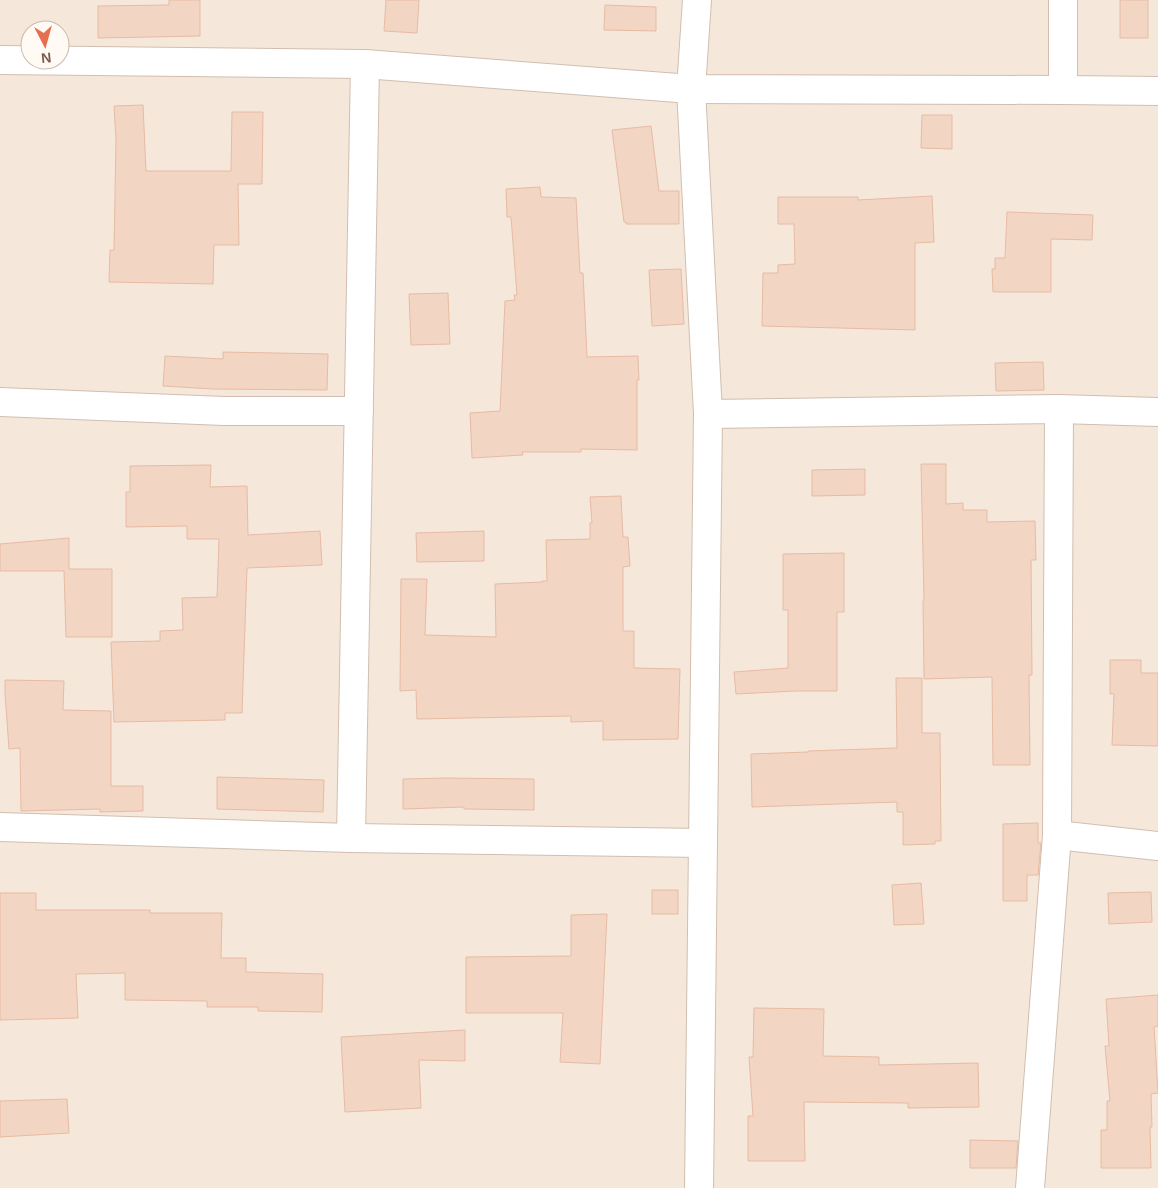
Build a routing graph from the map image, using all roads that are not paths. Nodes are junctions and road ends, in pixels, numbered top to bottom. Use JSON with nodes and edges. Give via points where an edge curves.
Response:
{"nodes":[{"id":1,"x":697,"y":0,"type":"edge"},
{"id":2,"x":1062,"y":0,"type":"edge"},
{"id":3,"x":0,"y":60,"type":"edge"},
{"id":4,"x":366,"y":64,"type":"junction"},
{"id":5,"x":690,"y":89,"type":"junction"},
{"id":6,"x":1063,"y":90,"type":"junction"},
{"id":7,"x":1158,"y":92,"type":"edge"},
{"id":8,"x":0,"y":402,"type":"edge"},
{"id":9,"x":1059,"y":409,"type":"junction"},
{"id":10,"x":359,"y":411,"type":"junction"},
{"id":11,"x":1158,"y":412,"type":"edge"},
{"id":12,"x":708,"y":414,"type":"junction"},
{"id":13,"x":0,"y":827,"type":"edge"},
{"id":14,"x":1057,"y":835,"type":"junction"},
{"id":15,"x":351,"y":838,"type":"junction"},
{"id":16,"x":703,"y":842,"type":"junction"},
{"id":17,"x":1158,"y":846,"type":"edge"},
{"id":18,"x":699,"y":1188,"type":"edge"},
{"id":19,"x":1030,"y":1188,"type":"edge"}],
"edges":[{"from":1,"to":5,"type":"street"},
{"from":2,"to":6,"type":"street"},
{"from":3,"to":4,"type":"street"},
{"from":4,"to":5,"type":"street"},
{"from":4,"to":10,"type":"street"},
{"from":5,"to":6,"type":"street"},
{"from":5,"to":12,"type":"street"},
{"from":6,"to":7,"type":"street"},
{"from":8,"to":10,"type":"street"},
{"from":9,"to":11,"type":"street"},
{"from":9,"to":12,"type":"street"},
{"from":9,"to":14,"type":"street"},
{"from":10,"to":15,"type":"street"},
{"from":12,"to":16,"type":"street"},
{"from":13,"to":15,"type":"street"},
{"from":14,"to":17,"type":"street"},
{"from":14,"to":19,"type":"street"},
{"from":15,"to":16,"type":"street"},
{"from":16,"to":18,"type":"street"}]}
